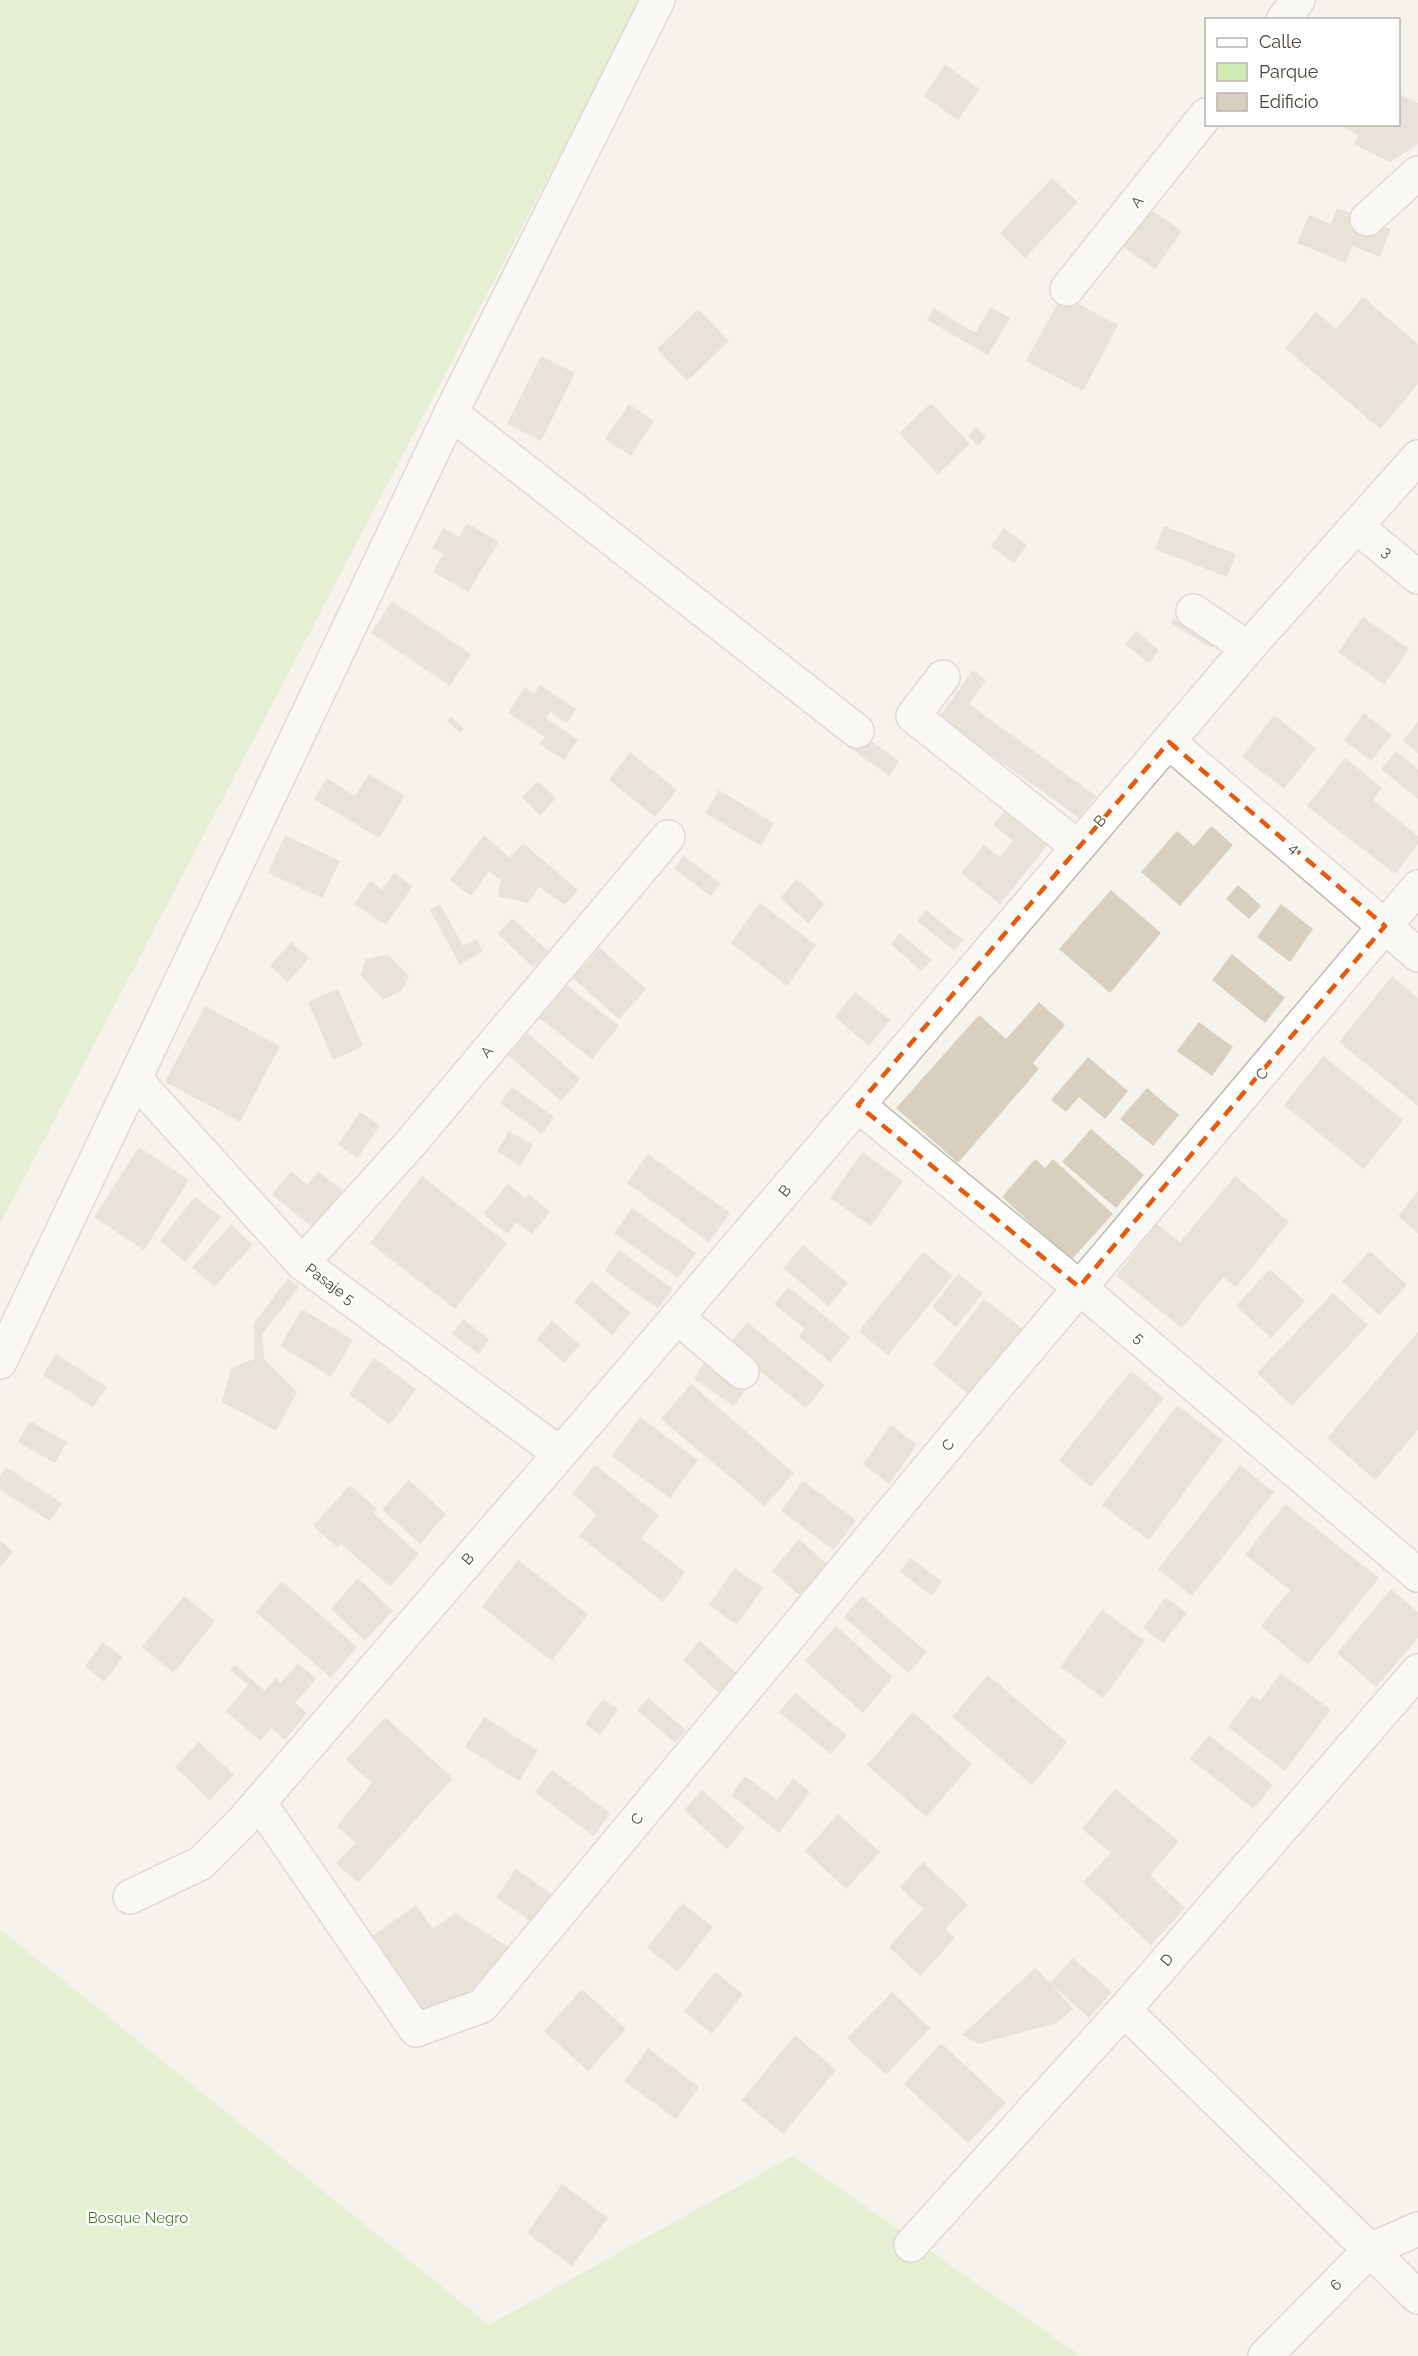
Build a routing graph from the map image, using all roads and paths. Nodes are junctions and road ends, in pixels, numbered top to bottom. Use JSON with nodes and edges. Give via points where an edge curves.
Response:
{"nodes":[{"id":1,"x":658,"y":0,"type":"edge"},
{"id":2,"x":1298,"y":0,"type":"edge"},
{"id":3,"x":1284,"y":18,"type":"edge"},
{"id":4,"x":1205,"y":116,"type":"edge"},
{"id":5,"x":1418,"y":173,"type":"edge"},
{"id":6,"x":1367,"y":219,"type":"dead end"},
{"id":7,"x":1067,"y":289,"type":"dead end"},
{"id":8,"x":451,"y":413,"type":"junction"},
{"id":9,"x":1418,"y":457,"type":"edge"},
{"id":10,"x":1356,"y":526,"type":"junction"},
{"id":11,"x":1418,"y":577,"type":"edge"},
{"id":12,"x":1193,"y":611,"type":"dead end"},
{"id":13,"x":1248,"y":648,"type":"junction"},
{"id":14,"x":943,"y":677,"type":"dead end"},
{"id":15,"x":856,"y":730,"type":"dead end"},
{"id":16,"x":1169,"y":742,"type":"junction"},
{"id":17,"x":668,"y":837,"type":"dead end"},
{"id":18,"x":1078,"y":847,"type":"junction"},
{"id":19,"x":1418,"y":887,"type":"edge"},
{"id":20,"x":1385,"y":926,"type":"junction"},
{"id":21,"x":1418,"y":955,"type":"edge"},
{"id":22,"x":135,"y":1079,"type":"junction"},
{"id":23,"x":858,"y":1105,"type":"junction"},
{"id":24,"x":302,"y":1263,"type":"junction"},
{"id":25,"x":1079,"y":1287,"type":"junction"},
{"id":26,"x":677,"y":1317,"type":"junction"},
{"id":27,"x":0,"y":1362,"type":"edge"},
{"id":28,"x":742,"y":1372,"type":"dead end"},
{"id":29,"x":559,"y":1453,"type":"junction"},
{"id":30,"x":1418,"y":1575,"type":"edge"},
{"id":31,"x":1418,"y":1671,"type":"edge"},
{"id":32,"x":259,"y":1802,"type":"junction"},
{"id":33,"x":130,"y":1897,"type":"dead end"},
{"id":34,"x":1124,"y":2010,"type":"junction"},
{"id":35,"x":1418,"y":2229,"type":"edge"},
{"id":36,"x":911,"y":2245,"type":"dead end"},
{"id":37,"x":1371,"y":2250,"type":"junction"},
{"id":38,"x":1418,"y":2297,"type":"edge"},
{"id":39,"x":1265,"y":2356,"type":"edge"}],
"edges":[{"from":1,"to":8,"type":"street"},
{"from":2,"to":3,"type":"street"},
{"from":4,"to":7,"type":"street","name":"A"},
{"from":5,"to":6,"type":"street"},
{"from":8,"to":15,"type":"street"},
{"from":8,"to":22,"type":"street"},
{"from":9,"to":10,"type":"street","name":"B"},
{"from":10,"to":11,"type":"street","name":"3"},
{"from":10,"to":13,"type":"street","name":"B"},
{"from":12,"to":13,"type":"street"},
{"from":13,"to":16,"type":"street","name":"B"},
{"from":14,"to":18,"type":"street","via":[[913,716]]},
{"from":16,"to":18,"type":"street","name":"B"},
{"from":16,"to":20,"type":"street","name":"4"},
{"from":17,"to":24,"type":"street","name":"A","via":[[409,1145]]},
{"from":18,"to":23,"type":"street","name":"B"},
{"from":19,"to":20,"type":"street","name":"C"},
{"from":20,"to":21,"type":"street","name":"4"},
{"from":20,"to":25,"type":"street","name":"C"},
{"from":22,"to":24,"type":"street","name":"Pasaje 5"},
{"from":22,"to":27,"type":"street"},
{"from":23,"to":25,"type":"street","name":"5"},
{"from":23,"to":26,"type":"street","name":"B"},
{"from":24,"to":29,"type":"street","name":"Pasaje 5"},
{"from":25,"to":30,"type":"street","name":"5"},
{"from":25,"to":32,"type":"street","name":"C","via":[[482,2006],[416,2030]]},
{"from":26,"to":28,"type":"street"},
{"from":26,"to":29,"type":"street","name":"B"},
{"from":29,"to":32,"type":"street","name":"B"},
{"from":31,"to":34,"type":"street","name":"D"},
{"from":32,"to":33,"type":"street","name":"B","via":[[201,1863]]},
{"from":34,"to":36,"type":"street","name":"D"},
{"from":34,"to":37,"type":"street"},
{"from":35,"to":37,"type":"street","name":"6"},
{"from":37,"to":38,"type":"street"},
{"from":37,"to":39,"type":"street","name":"6"}]}
